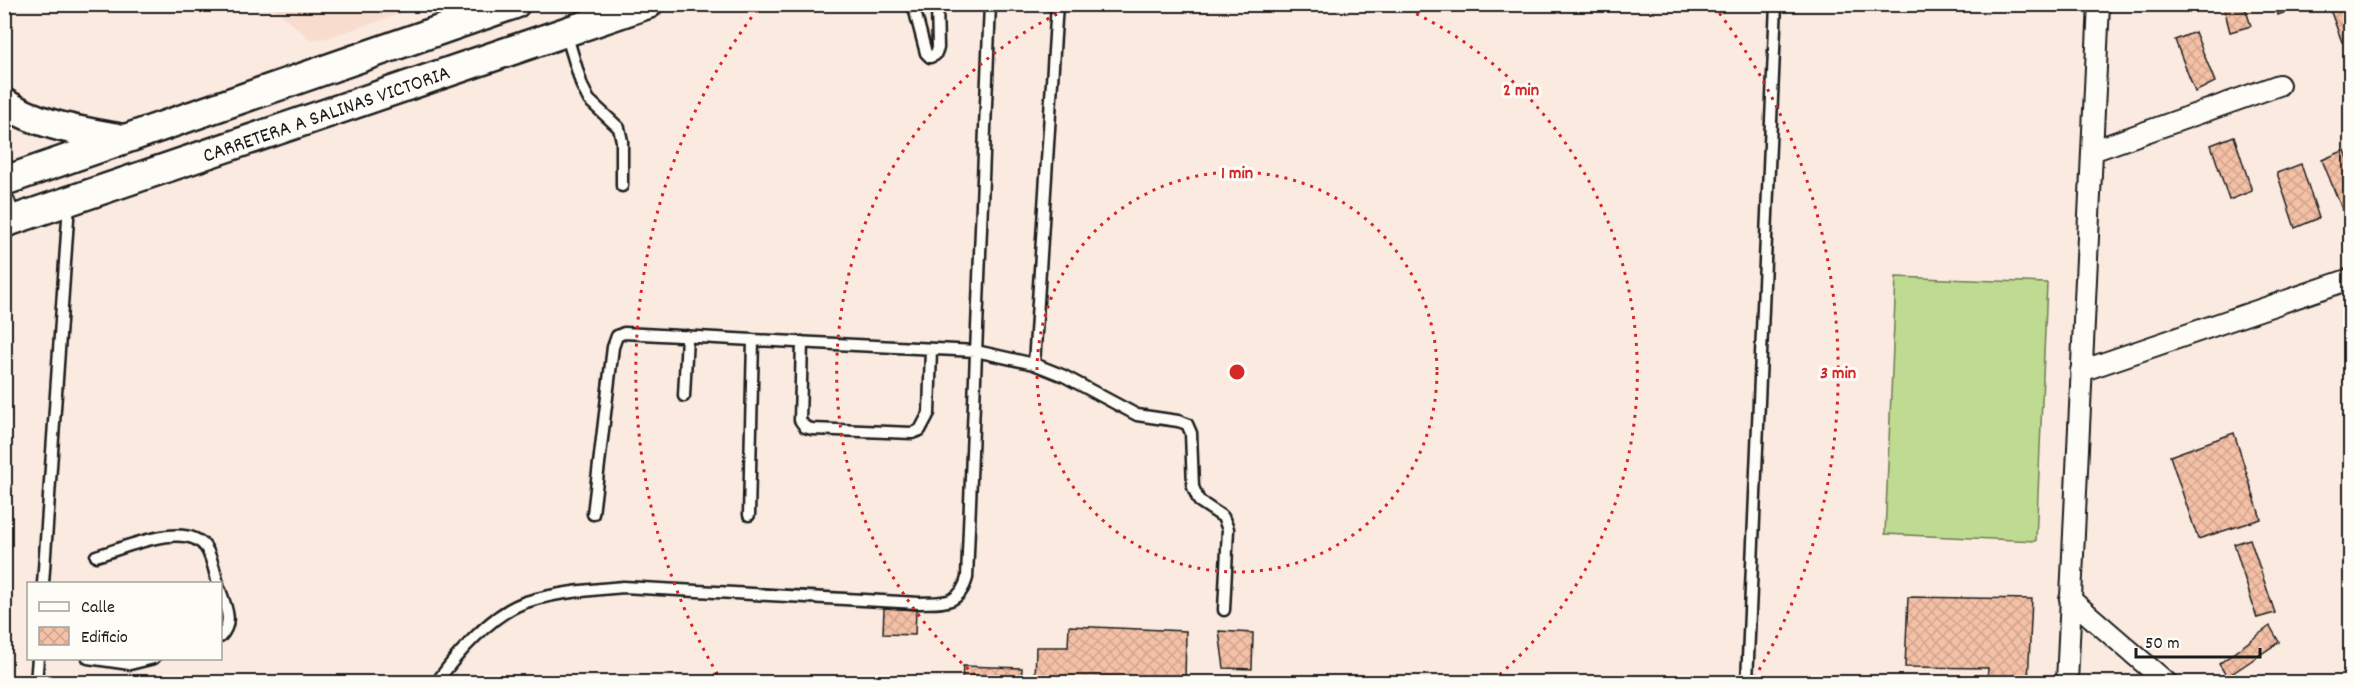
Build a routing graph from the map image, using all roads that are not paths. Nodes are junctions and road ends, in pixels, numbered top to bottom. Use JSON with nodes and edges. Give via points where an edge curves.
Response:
{"nodes":[{"id":1,"x":515,"y":4,"type":"edge"},
{"id":2,"x":648,"y":4,"type":"edge"},
{"id":3,"x":913,"y":4,"type":"edge"},
{"id":4,"x":937,"y":4,"type":"edge"},
{"id":5,"x":990,"y":4,"type":"edge"},
{"id":6,"x":1057,"y":4,"type":"edge"},
{"id":7,"x":1776,"y":4,"type":"edge"},
{"id":8,"x":2099,"y":4,"type":"edge"},
{"id":9,"x":566,"y":32,"type":"junction"},
{"id":10,"x":2279,"y":85,"type":"dead end"},
{"id":11,"x":4,"y":102,"type":"edge"},
{"id":12,"x":124,"y":139,"type":"junction"},
{"id":13,"x":2092,"y":151,"type":"junction"},
{"id":14,"x":4,"y":181,"type":"edge"},
{"id":15,"x":622,"y":186,"type":"dead end"},
{"id":16,"x":70,"y":201,"type":"junction"},
{"id":17,"x":7,"y":215,"type":"edge"},
{"id":18,"x":2350,"y":279,"type":"edge"},
{"id":19,"x":687,"y":336,"type":"junction"},
{"id":20,"x":753,"y":340,"type":"junction"},
{"id":21,"x":802,"y":342,"type":"junction"},
{"id":22,"x":931,"y":349,"type":"junction"},
{"id":23,"x":976,"y":351,"type":"junction"},
{"id":24,"x":1034,"y":364,"type":"junction"},
{"id":25,"x":2081,"y":371,"type":"junction"},
{"id":26,"x":684,"y":396,"type":"dead end"},
{"id":27,"x":593,"y":514,"type":"dead end"},
{"id":28,"x":749,"y":515,"type":"dead end"},
{"id":29,"x":96,"y":556,"type":"dead end"},
{"id":30,"x":43,"y":582,"type":"edge"},
{"id":31,"x":217,"y":582,"type":"edge"},
{"id":32,"x":222,"y":595,"type":"edge"},
{"id":33,"x":2070,"y":599,"type":"junction"},
{"id":34,"x":1224,"y":610,"type":"dead end"},
{"id":35,"x":222,"y":636,"type":"edge"},
{"id":36,"x":38,"y":660,"type":"edge"},
{"id":37,"x":102,"y":660,"type":"edge"},
{"id":38,"x":146,"y":660,"type":"edge"},
{"id":39,"x":36,"y":682,"type":"edge"},
{"id":40,"x":437,"y":682,"type":"edge"},
{"id":41,"x":1747,"y":682,"type":"edge"},
{"id":42,"x":2067,"y":682,"type":"edge"},
{"id":43,"x":2166,"y":682,"type":"edge"}],
"edges":[{"from":1,"to":12,"type":"main road","name":"CARRETERA A SALINAS VICTORIA"},
{"from":2,"to":9,"type":"main road","name":"CARRETERA A SALINAS VICTORIA"},
{"from":3,"to":4,"type":"lane","via":[[930,57],[938,48]]},
{"from":5,"to":23,"type":"lane"},
{"from":6,"to":24,"type":"lane"},
{"from":7,"to":41,"type":"lane"},
{"from":8,"to":13,"type":"street"},
{"from":9,"to":15,"type":"lane","via":[[589,100],[619,128]]},
{"from":9,"to":16,"type":"main road","name":"CARRETERA A SALINAS VICTORIA"},
{"from":10,"to":13,"type":"street"},
{"from":11,"to":12,"type":"main road","via":[[58,127]]},
{"from":12,"to":14,"type":"main road","name":"CARRETERA A SALINAS VICTORIA"},
{"from":13,"to":25,"type":"street"},
{"from":16,"to":17,"type":"main road","name":"CARRETERA A SALINAS VICTORIA"},
{"from":16,"to":30,"type":"lane"},
{"from":18,"to":25,"type":"street"},
{"from":19,"to":20,"type":"lane"},
{"from":19,"to":26,"type":"lane"},
{"from":19,"to":27,"type":"lane","via":[[624,333],[615,339]]},
{"from":20,"to":21,"type":"lane"},
{"from":20,"to":28,"type":"lane"},
{"from":21,"to":22,"type":"lane"},
{"from":21,"to":22,"type":"lane","via":[[800,420],[804,427],[812,429],[912,433],[920,430],[929,413]]},
{"from":22,"to":23,"type":"lane"},
{"from":23,"to":24,"type":"lane"},
{"from":23,"to":40,"type":"lane","via":[[967,578],[956,598],[919,603],[623,587],[574,591],[524,603],[493,622],[456,655]]},
{"from":24,"to":34,"type":"lane","via":[[1137,415],[1187,424],[1191,433],[1192,487],[1199,501],[1222,518],[1228,530]]},
{"from":25,"to":33,"type":"street"},
{"from":29,"to":31,"type":"lane","via":[[172,534],[190,536],[206,548]]},
{"from":32,"to":35,"type":"lane","via":[[229,613],[227,630]]},
{"from":33,"to":42,"type":"street"},
{"from":33,"to":43,"type":"street"},
{"from":36,"to":39,"type":"lane"},
{"from":37,"to":38,"type":"lane","via":[[130,664]]}]}
